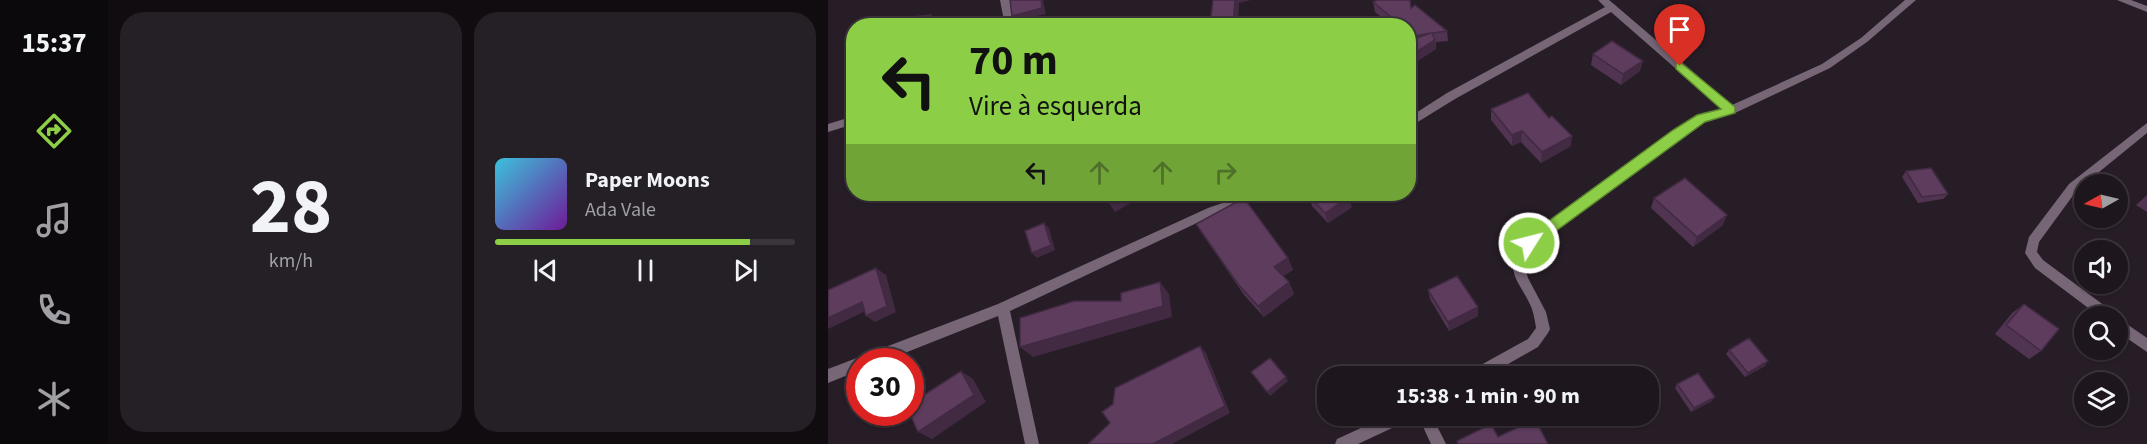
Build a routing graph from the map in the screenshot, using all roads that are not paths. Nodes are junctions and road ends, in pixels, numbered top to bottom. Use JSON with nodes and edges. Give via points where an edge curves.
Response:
{"nodes":[{"id":1,"x":1005,"y":0,"type":"edge"},
{"id":2,"x":1603,"y":0,"type":"edge"},
{"id":3,"x":1911,"y":0,"type":"edge"},
{"id":4,"x":2122,"y":0,"type":"edge"},
{"id":5,"x":1612,"y":7,"type":"junction"},
{"id":6,"x":2147,"y":9,"type":"edge"},
{"id":7,"x":1008,"y":18,"type":"edge"},
{"id":8,"x":1731,"y":110,"type":"junction"},
{"id":9,"x":1416,"y":119,"type":"edge"},
{"id":10,"x":846,"y":122,"type":"edge"},
{"id":11,"x":2147,"y":127,"type":"edge"},
{"id":12,"x":828,"y":128,"type":"edge"},
{"id":13,"x":1241,"y":201,"type":"edge"},
{"id":14,"x":2095,"y":306,"type":"edge"},
{"id":15,"x":1003,"y":308,"type":"junction"},
{"id":16,"x":2128,"y":332,"type":"edge"},
{"id":17,"x":2147,"y":346,"type":"edge"},
{"id":18,"x":900,"y":348,"type":"edge"},
{"id":19,"x":1493,"y":366,"type":"edge"},
{"id":20,"x":846,"y":369,"type":"edge"},
{"id":21,"x":828,"y":376,"type":"edge"},
{"id":22,"x":1381,"y":426,"type":"edge"},
{"id":23,"x":1430,"y":426,"type":"edge"},
{"id":24,"x":1032,"y":444,"type":"edge"},
{"id":25,"x":1342,"y":444,"type":"edge"},
{"id":26,"x":1439,"y":444,"type":"edge"}],
"edges":[{"from":1,"to":7,"type":"street"},
{"from":2,"to":5,"type":"street"},
{"from":3,"to":8,"type":"street","via":[[1847,54]]},
{"from":4,"to":6,"type":"street"},
{"from":5,"to":8,"type":"street"},
{"from":5,"to":9,"type":"street"},
{"from":8,"to":19,"type":"street","via":[[1701,119],[1678,134],[1529,243],[1519,255],[1518,270],[1539,309],[1543,329],[1533,344]]},
{"from":10,"to":12,"type":"street"},
{"from":11,"to":14,"type":"street","via":[[2073,187],[2033,241],[2031,253],[2039,264]]},
{"from":13,"to":15,"type":"street"},
{"from":15,"to":18,"type":"street"},
{"from":15,"to":24,"type":"street"},
{"from":16,"to":17,"type":"street"},
{"from":20,"to":21,"type":"street"},
{"from":22,"to":25,"type":"street"},
{"from":23,"to":26,"type":"street"}]}
